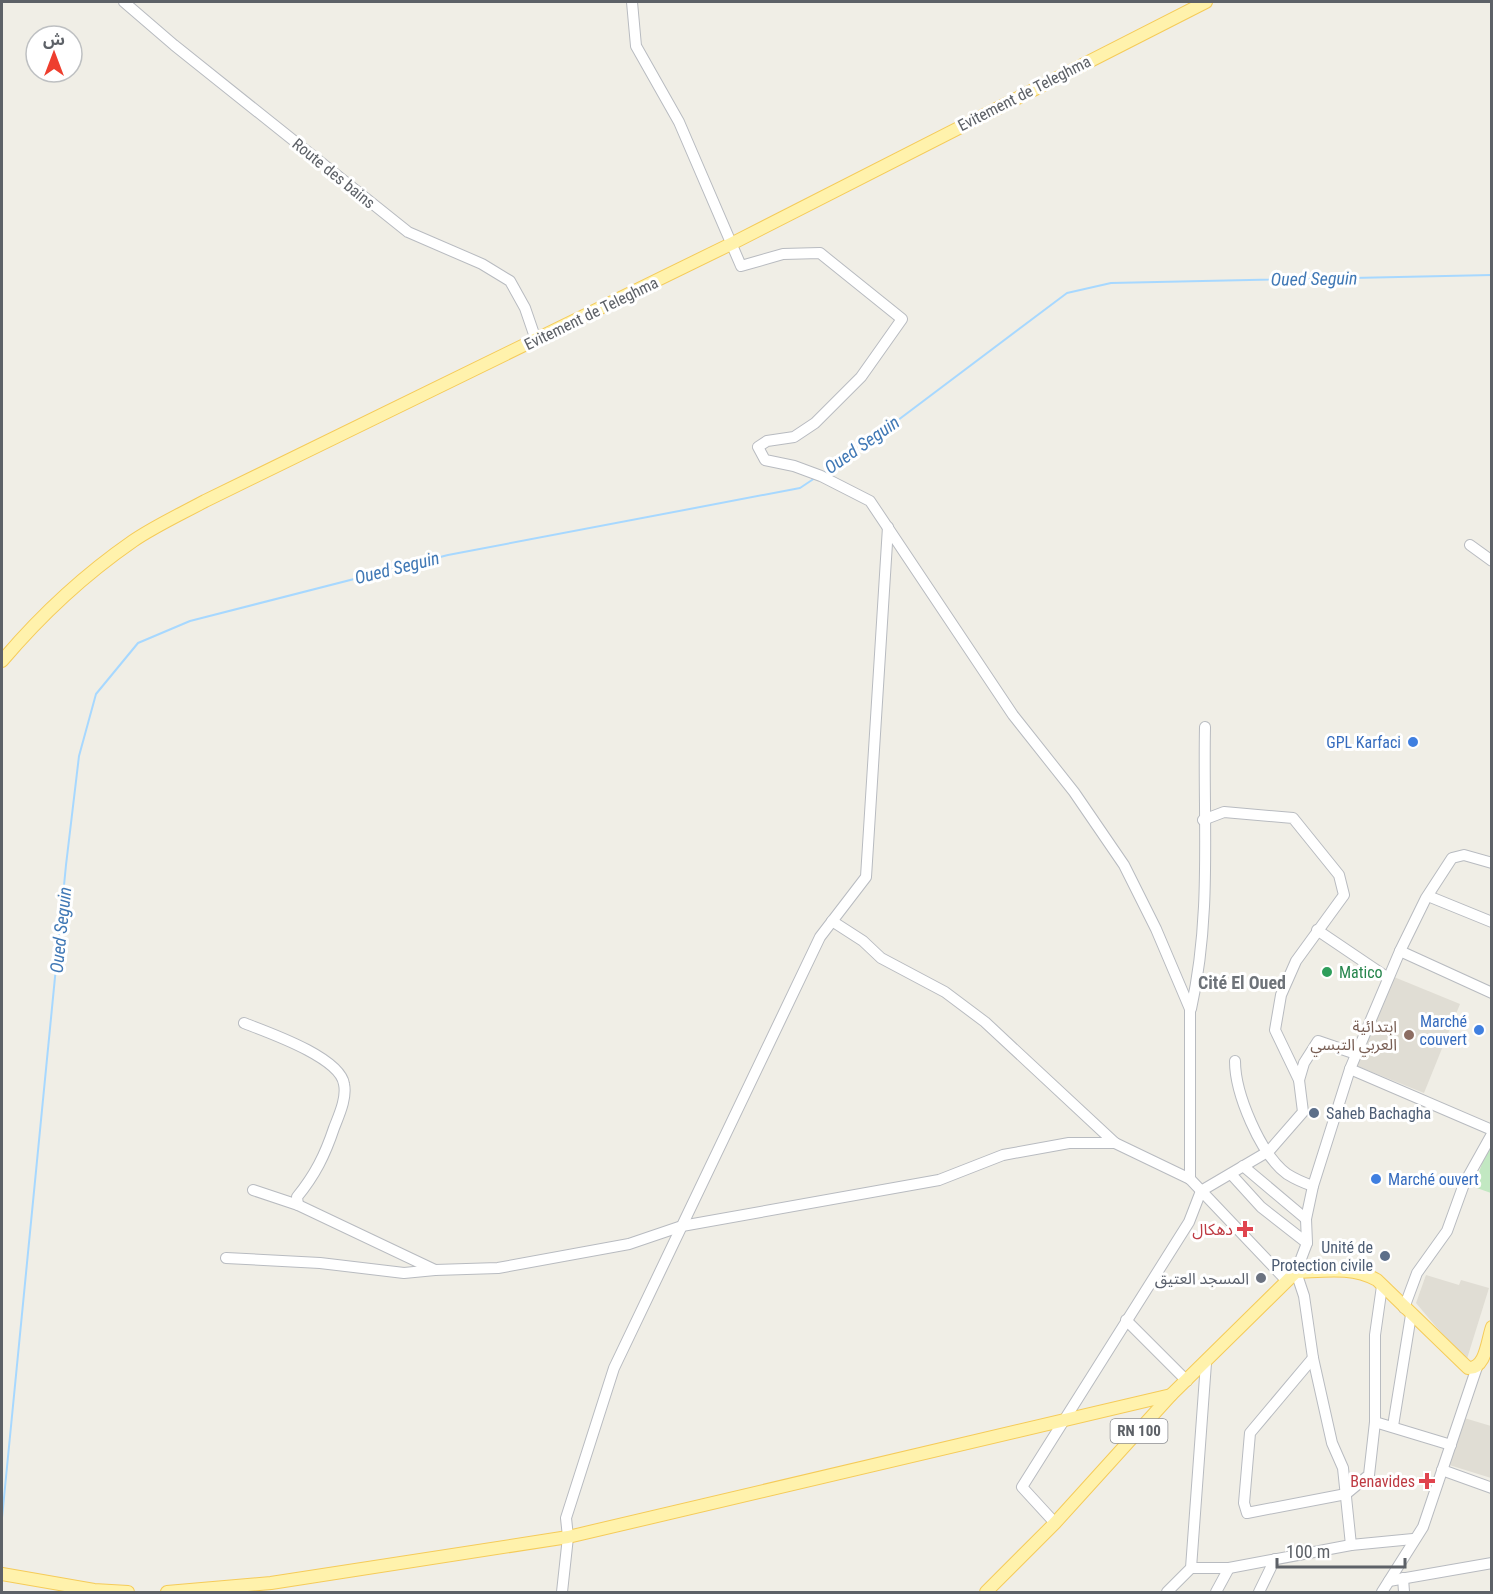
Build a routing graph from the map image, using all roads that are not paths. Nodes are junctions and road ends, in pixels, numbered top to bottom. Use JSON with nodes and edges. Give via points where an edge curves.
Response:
{"nodes":[{"id":1,"x":124,"y":2,"type":"edge"},
{"id":2,"x":632,"y":2,"type":"edge"},
{"id":3,"x":1206,"y":2,"type":"edge"},
{"id":4,"x":734,"y":243,"type":"junction"},
{"id":5,"x":536,"y":340,"type":"junction"},
{"id":6,"x":888,"y":527,"type":"junction"},
{"id":7,"x":1470,"y":545,"type":"dead end"},
{"id":8,"x":1491,"y":561,"type":"edge"},
{"id":9,"x":2,"y":661,"type":"edge"},
{"id":10,"x":1205,"y":727,"type":"dead end"},
{"id":11,"x":1203,"y":820,"type":"junction"},
{"id":12,"x":1491,"y":863,"type":"edge"},
{"id":13,"x":1428,"y":896,"type":"junction"},
{"id":14,"x":832,"y":921,"type":"junction"},
{"id":15,"x":1491,"y":922,"type":"edge"},
{"id":16,"x":1317,"y":930,"type":"junction"},
{"id":17,"x":1400,"y":951,"type":"junction"},
{"id":18,"x":1388,"y":978,"type":"junction"},
{"id":19,"x":1491,"y":993,"type":"edge"},
{"id":20,"x":1190,"y":1009,"type":"junction"},
{"id":21,"x":244,"y":1023,"type":"dead end"},
{"id":22,"x":1356,"y":1054,"type":"junction"},
{"id":23,"x":1235,"y":1061,"type":"dead end"},
{"id":24,"x":1350,"y":1070,"type":"junction"},
{"id":25,"x":1299,"y":1080,"type":"junction"},
{"id":26,"x":1491,"y":1132,"type":"edge"},
{"id":27,"x":1115,"y":1143,"type":"junction"},
{"id":28,"x":1269,"y":1151,"type":"junction"},
{"id":29,"x":1242,"y":1166,"type":"junction"},
{"id":30,"x":1231,"y":1174,"type":"junction"},
{"id":31,"x":1190,"y":1179,"type":"junction"},
{"id":32,"x":1313,"y":1186,"type":"junction"},
{"id":33,"x":253,"y":1190,"type":"dead end"},
{"id":34,"x":1201,"y":1191,"type":"junction"},
{"id":35,"x":298,"y":1205,"type":"junction"},
{"id":36,"x":1306,"y":1219,"type":"junction"},
{"id":37,"x":682,"y":1226,"type":"junction"},
{"id":38,"x":1307,"y":1243,"type":"junction"},
{"id":39,"x":226,"y":1258,"type":"dead end"},
{"id":40,"x":435,"y":1270,"type":"junction"},
{"id":41,"x":1292,"y":1276,"type":"junction"},
{"id":42,"x":1382,"y":1286,"type":"junction"},
{"id":43,"x":1408,"y":1311,"type":"junction"},
{"id":44,"x":1126,"y":1320,"type":"junction"},
{"id":45,"x":1491,"y":1327,"type":"edge"},
{"id":46,"x":1313,"y":1358,"type":"junction"},
{"id":47,"x":1206,"y":1363,"type":"junction"},
{"id":48,"x":1477,"y":1367,"type":"junction"},
{"id":49,"x":1187,"y":1381,"type":"junction"},
{"id":50,"x":1171,"y":1395,"type":"junction"},
{"id":51,"x":1066,"y":1420,"type":"junction"},
{"id":52,"x":1375,"y":1422,"type":"junction"},
{"id":53,"x":1393,"y":1426,"type":"junction"},
{"id":54,"x":1451,"y":1445,"type":"junction"},
{"id":55,"x":1442,"y":1470,"type":"junction"},
{"id":56,"x":1491,"y":1488,"type":"edge"},
{"id":57,"x":1346,"y":1494,"type":"junction"},
{"id":58,"x":1055,"y":1523,"type":"junction"},
{"id":59,"x":568,"y":1537,"type":"junction"},
{"id":60,"x":1413,"y":1539,"type":"junction"},
{"id":61,"x":1351,"y":1545,"type":"junction"},
{"id":62,"x":1275,"y":1559,"type":"junction"},
{"id":63,"x":1491,"y":1563,"type":"edge"},
{"id":64,"x":1191,"y":1568,"type":"junction"},
{"id":65,"x":1229,"y":1568,"type":"junction"},
{"id":66,"x":2,"y":1574,"type":"edge"},
{"id":67,"x":1403,"y":1578,"type":"junction"},
{"id":68,"x":1389,"y":1581,"type":"junction"},
{"id":69,"x":94,"y":1591,"type":"edge"},
{"id":70,"x":128,"y":1593,"type":"edge"},
{"id":71,"x":167,"y":1593,"type":"edge"},
{"id":72,"x":562,"y":1593,"type":"edge"},
{"id":73,"x":986,"y":1593,"type":"edge"},
{"id":74,"x":1167,"y":1593,"type":"edge"},
{"id":75,"x":1216,"y":1593,"type":"edge"},
{"id":76,"x":1259,"y":1593,"type":"edge"},
{"id":77,"x":1382,"y":1593,"type":"edge"},
{"id":78,"x":1404,"y":1593,"type":"edge"}],
"edges":[{"from":1,"to":5,"type":"street","name":"Route des bains","via":[[408,232],[482,264],[510,281]]},
{"from":2,"to":4,"type":"street","via":[[636,46],[679,122]]},
{"from":3,"to":4,"type":"main road","name":"Evitement de Teleghma"},
{"from":4,"to":5,"type":"main road","name":"Evitement de Teleghma"},
{"from":4,"to":6,"type":"street","via":[[741,266],[783,254],[820,253],[902,319],[861,377],[815,423],[794,436],[767,441],[758,447],[765,460],[794,466],[870,501]]},
{"from":5,"to":9,"type":"main road","name":"Evitement de Teleghma","via":[[205,501],[135,540],[84,578],[22,636]]},
{"from":6,"to":14,"type":"street","via":[[866,877]]},
{"from":6,"to":20,"type":"street","via":[[1013,716],[1074,792],[1124,866]]},
{"from":7,"to":8,"type":"street"},
{"from":10,"to":11,"type":"street"},
{"from":11,"to":16,"type":"street","via":[[1224,812],[1293,818],[1339,875],[1344,895]]},
{"from":11,"to":20,"type":"street","via":[[1207,896],[1201,966]]},
{"from":12,"to":13,"type":"street","via":[[1464,855],[1452,858]]},
{"from":13,"to":15,"type":"street"},
{"from":13,"to":17,"type":"street"},
{"from":14,"to":27,"type":"street","via":[[863,940],[881,958],[945,992],[985,1022]]},
{"from":14,"to":37,"type":"street","via":[[810,957]]},
{"from":16,"to":18,"type":"street"},
{"from":16,"to":25,"type":"street","via":[[1296,961],[1281,995],[1275,1030]]},
{"from":17,"to":18,"type":"street"},
{"from":17,"to":19,"type":"street"},
{"from":18,"to":22,"type":"street"},
{"from":20,"to":31,"type":"street"},
{"from":21,"to":35,"type":"street","via":[[301,1045],[336,1070],[344,1081],[342,1104],[327,1149],[316,1173],[297,1197]]},
{"from":22,"to":24,"type":"street"},
{"from":22,"to":25,"type":"street","via":[[1318,1041]]},
{"from":23,"to":28,"type":"street","via":[[1244,1105]]},
{"from":24,"to":26,"type":"street"},
{"from":24,"to":32,"type":"street"},
{"from":25,"to":28,"type":"street","via":[[1303,1112]]},
{"from":26,"to":43,"type":"street","via":[[1464,1184],[1447,1231],[1417,1273]]},
{"from":27,"to":31,"type":"street"},
{"from":27,"to":37,"type":"street","via":[[1069,1143],[1014,1153],[939,1180]]},
{"from":28,"to":29,"type":"street"},
{"from":28,"to":32,"type":"street","via":[[1286,1173]]},
{"from":29,"to":30,"type":"street"},
{"from":29,"to":36,"type":"street"},
{"from":30,"to":34,"type":"street"},
{"from":30,"to":38,"type":"street","via":[[1261,1208]]},
{"from":31,"to":34,"type":"street"},
{"from":32,"to":36,"type":"street"},
{"from":33,"to":35,"type":"street"},
{"from":34,"to":41,"type":"street"},
{"from":34,"to":44,"type":"street","via":[[1189,1222]]},
{"from":35,"to":40,"type":"street"},
{"from":36,"to":38,"type":"street"},
{"from":37,"to":40,"type":"street","via":[[629,1244],[498,1268]]},
{"from":37,"to":59,"type":"street","via":[[614,1368],[566,1518]]},
{"from":38,"to":41,"type":"street"},
{"from":39,"to":40,"type":"street","via":[[404,1273]]},
{"from":41,"to":42,"type":"main road","via":[[1346,1270],[1363,1272]]},
{"from":41,"to":46,"type":"street","via":[[1304,1296]]},
{"from":41,"to":47,"type":"main road","number":"RN 100"},
{"from":42,"to":43,"type":"main road"},
{"from":42,"to":52,"type":"street","via":[[1375,1335]]},
{"from":43,"to":48,"type":"main road","via":[[1466,1367]]},
{"from":43,"to":53,"type":"street"},
{"from":44,"to":49,"type":"street"},
{"from":44,"to":51,"type":"street"},
{"from":45,"to":48,"type":"main road"},
{"from":46,"to":57,"type":"street","via":[[1332,1443],[1343,1468]]},
{"from":46,"to":57,"type":"street","via":[[1250,1433],[1244,1503],[1247,1513]]},
{"from":47,"to":49,"type":"main road","number":"RN 100"},
{"from":47,"to":64,"type":"street"},
{"from":48,"to":54,"type":"street"},
{"from":49,"to":50,"type":"main road","number":"RN 100"},
{"from":50,"to":51,"type":"main road"},
{"from":50,"to":58,"type":"main road","number":"RN 100"},
{"from":51,"to":58,"type":"street","via":[[1022,1487]]},
{"from":51,"to":59,"type":"main road"},
{"from":52,"to":53,"type":"street"},
{"from":52,"to":57,"type":"street","via":[[1369,1475]]},
{"from":53,"to":54,"type":"street"},
{"from":54,"to":55,"type":"street"},
{"from":55,"to":56,"type":"street"},
{"from":55,"to":60,"type":"street","via":[[1423,1527]]},
{"from":57,"to":61,"type":"street"},
{"from":58,"to":73,"type":"main road","number":"RN 100"},
{"from":59,"to":71,"type":"main road","via":[[271,1583]]},
{"from":59,"to":72,"type":"street"},
{"from":60,"to":61,"type":"street"},
{"from":60,"to":68,"type":"street"},
{"from":61,"to":62,"type":"street"},
{"from":62,"to":65,"type":"street"},
{"from":62,"to":76,"type":"street"},
{"from":63,"to":67,"type":"street"},
{"from":64,"to":65,"type":"street"},
{"from":64,"to":74,"type":"street"},
{"from":65,"to":75,"type":"street"},
{"from":66,"to":69,"type":"main road"},
{"from":67,"to":68,"type":"street"},
{"from":67,"to":78,"type":"street"},
{"from":68,"to":77,"type":"street"},
{"from":69,"to":70,"type":"main road"}]}
